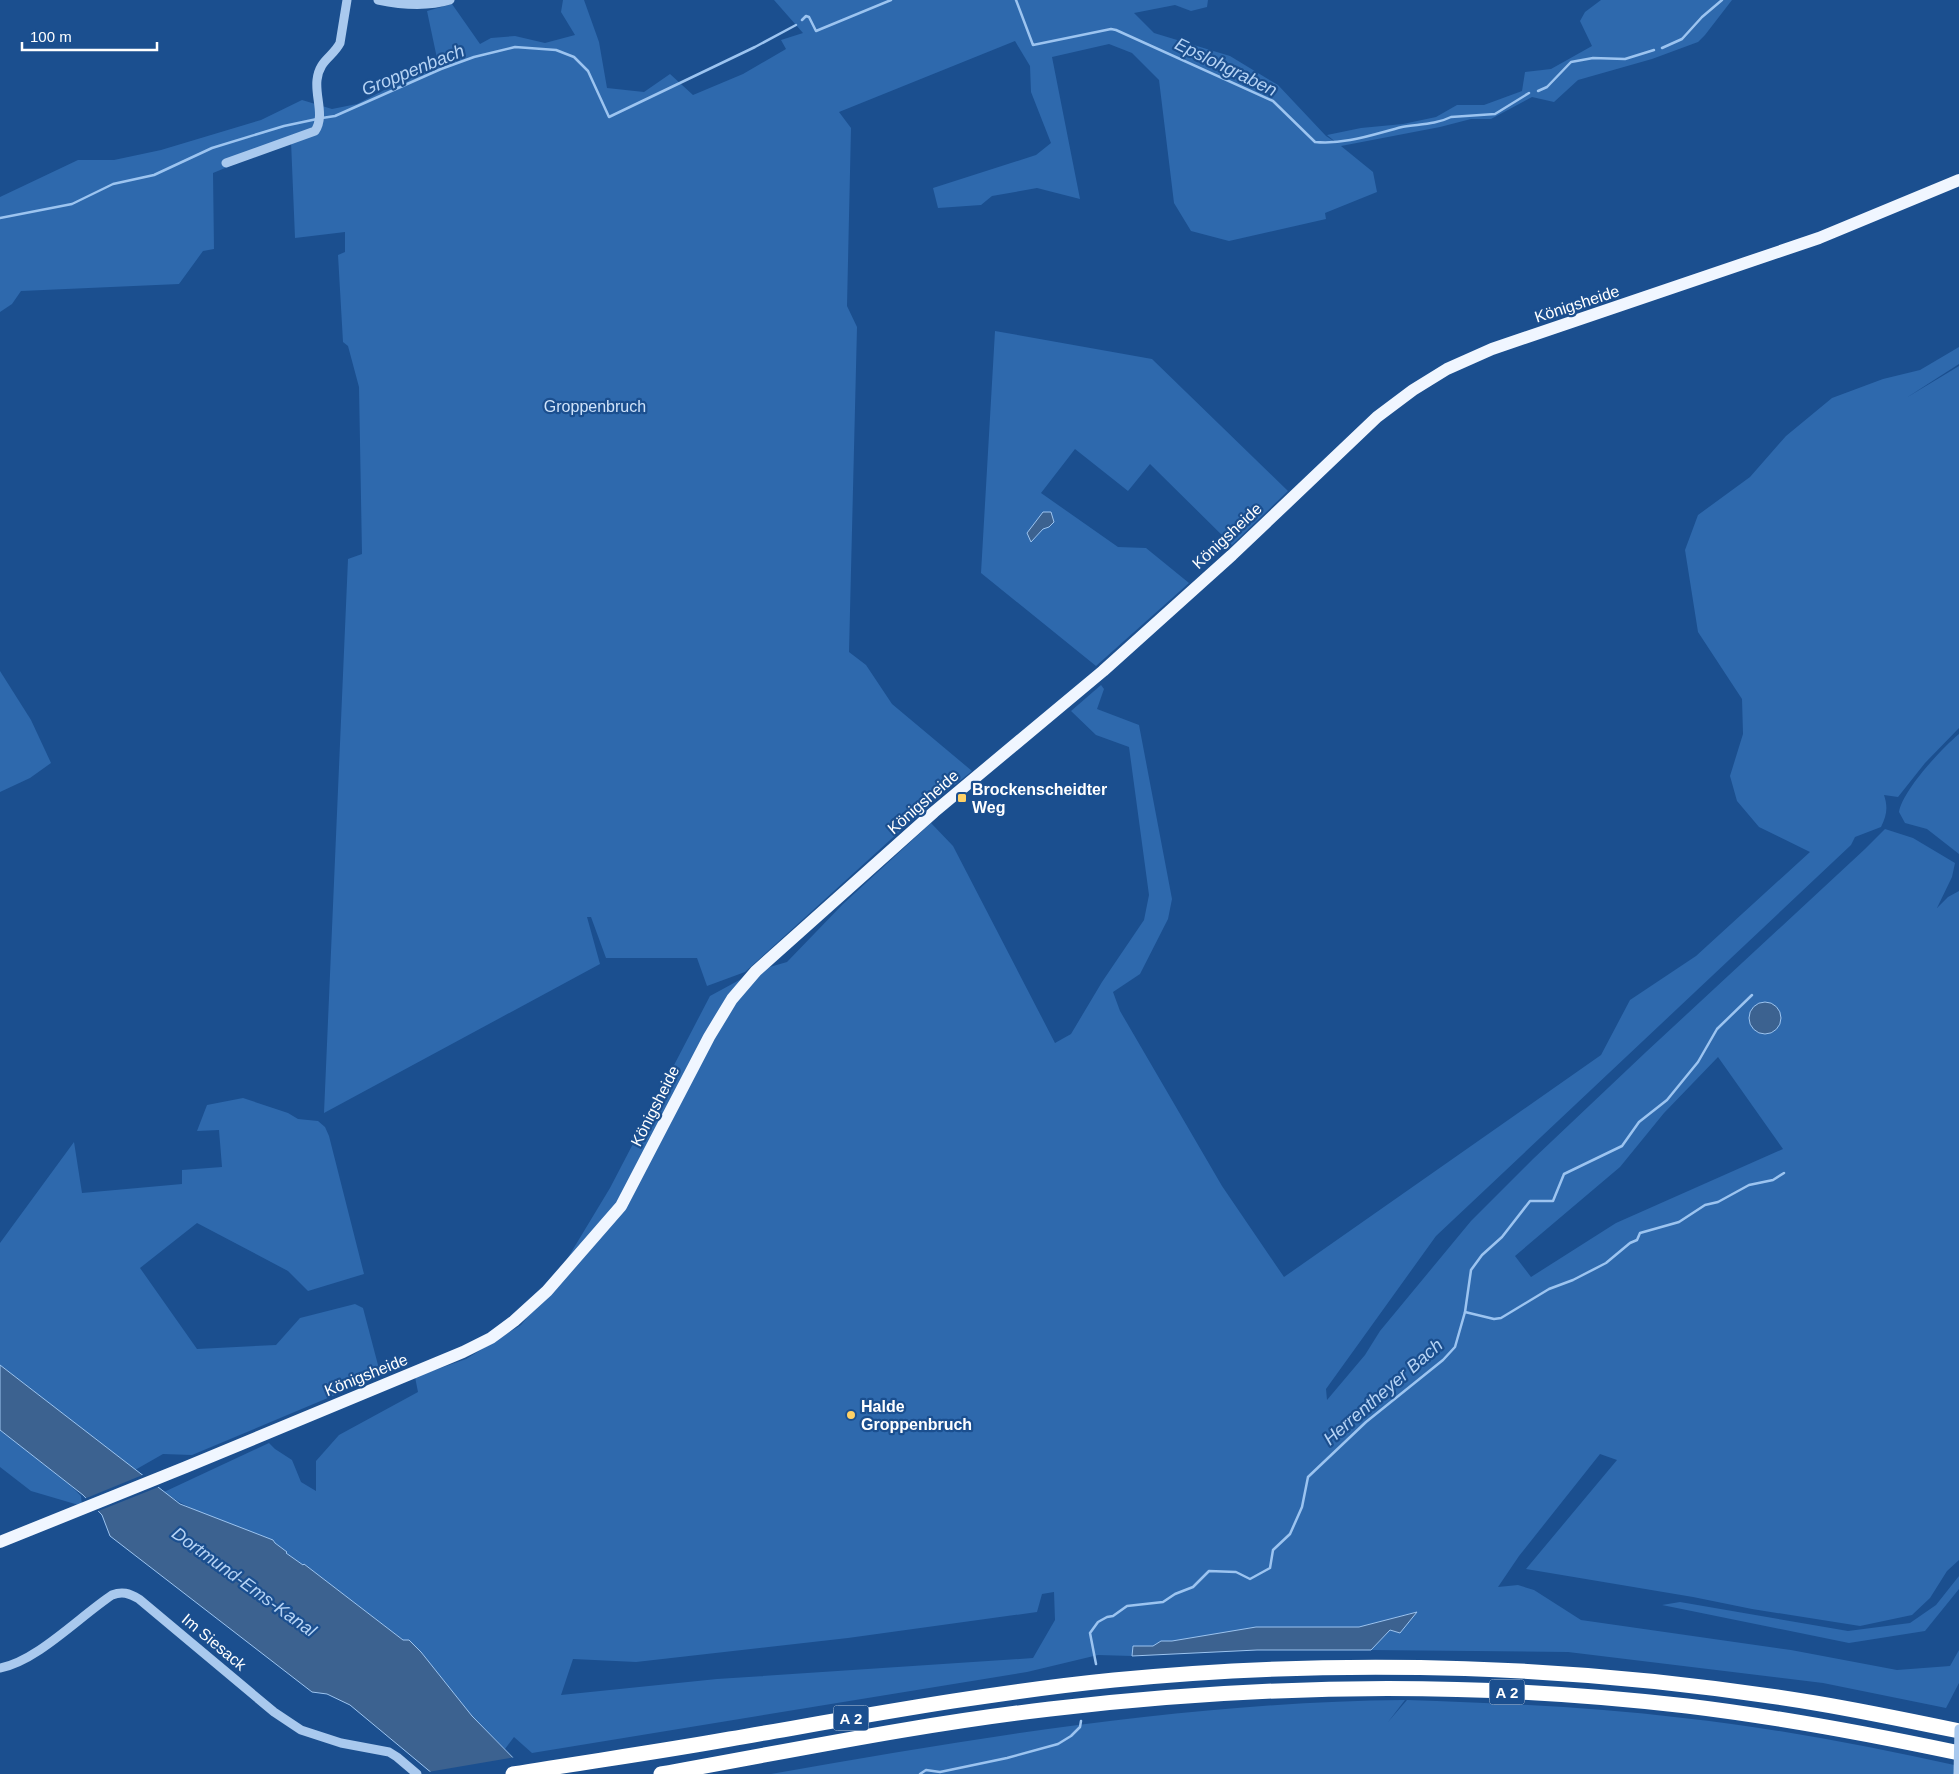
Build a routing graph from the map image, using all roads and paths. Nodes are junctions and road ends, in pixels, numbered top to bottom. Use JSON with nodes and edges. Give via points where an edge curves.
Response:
{"nodes":[{"id":1,"x":347,"y":0,"type":"edge"},
{"id":2,"x":378,"y":0,"type":"edge"},
{"id":3,"x":450,"y":0,"type":"edge"},
{"id":4,"x":226,"y":163,"type":"dead end"},
{"id":5,"x":1959,"y":180,"type":"edge"},
{"id":6,"x":0,"y":1542,"type":"edge"},
{"id":7,"x":0,"y":1668,"type":"edge"},
{"id":8,"x":1959,"y":1730,"type":"edge"},
{"id":9,"x":1959,"y":1753,"type":"edge"},
{"id":10,"x":417,"y":1774,"type":"edge"},
{"id":11,"x":513,"y":1774,"type":"edge"},
{"id":12,"x":661,"y":1774,"type":"edge"},
{"id":13,"x":1958,"y":1774,"type":"edge"}],
"edges":[{"from":1,"to":4,"type":"street","via":[[340,43],[325,59],[317,79],[320,117],[315,131]]},
{"from":2,"to":3,"type":"street","via":[[428,5]]},
{"from":5,"to":6,"type":"main road","name":"Königsheide","via":[[1819,238],[1492,349],[1447,369],[1413,390],[1377,417],[1232,555],[1103,671],[934,812],[756,971],[732,999],[708,1038],[621,1206],[547,1291],[514,1321],[491,1338],[463,1352]]},
{"from":7,"to":10,"type":"street","name":"Im Siesack","via":[[37,1651],[112,1595],[126,1592],[139,1599],[274,1712],[301,1730],[341,1744],[389,1752]]},
{"from":8,"to":11,"type":"highway","number":"A 2","via":[[1815,1703],[1618,1678],[1488,1670],[1301,1668],[1144,1677],[1017,1691]]},
{"from":8,"to":13,"type":"street","bridge":true},
{"from":9,"to":12,"type":"highway","number":"A 2","via":[[1816,1724],[1675,1705],[1548,1694],[1416,1688],[1327,1689],[1172,1697],[1050,1709]]}]}
